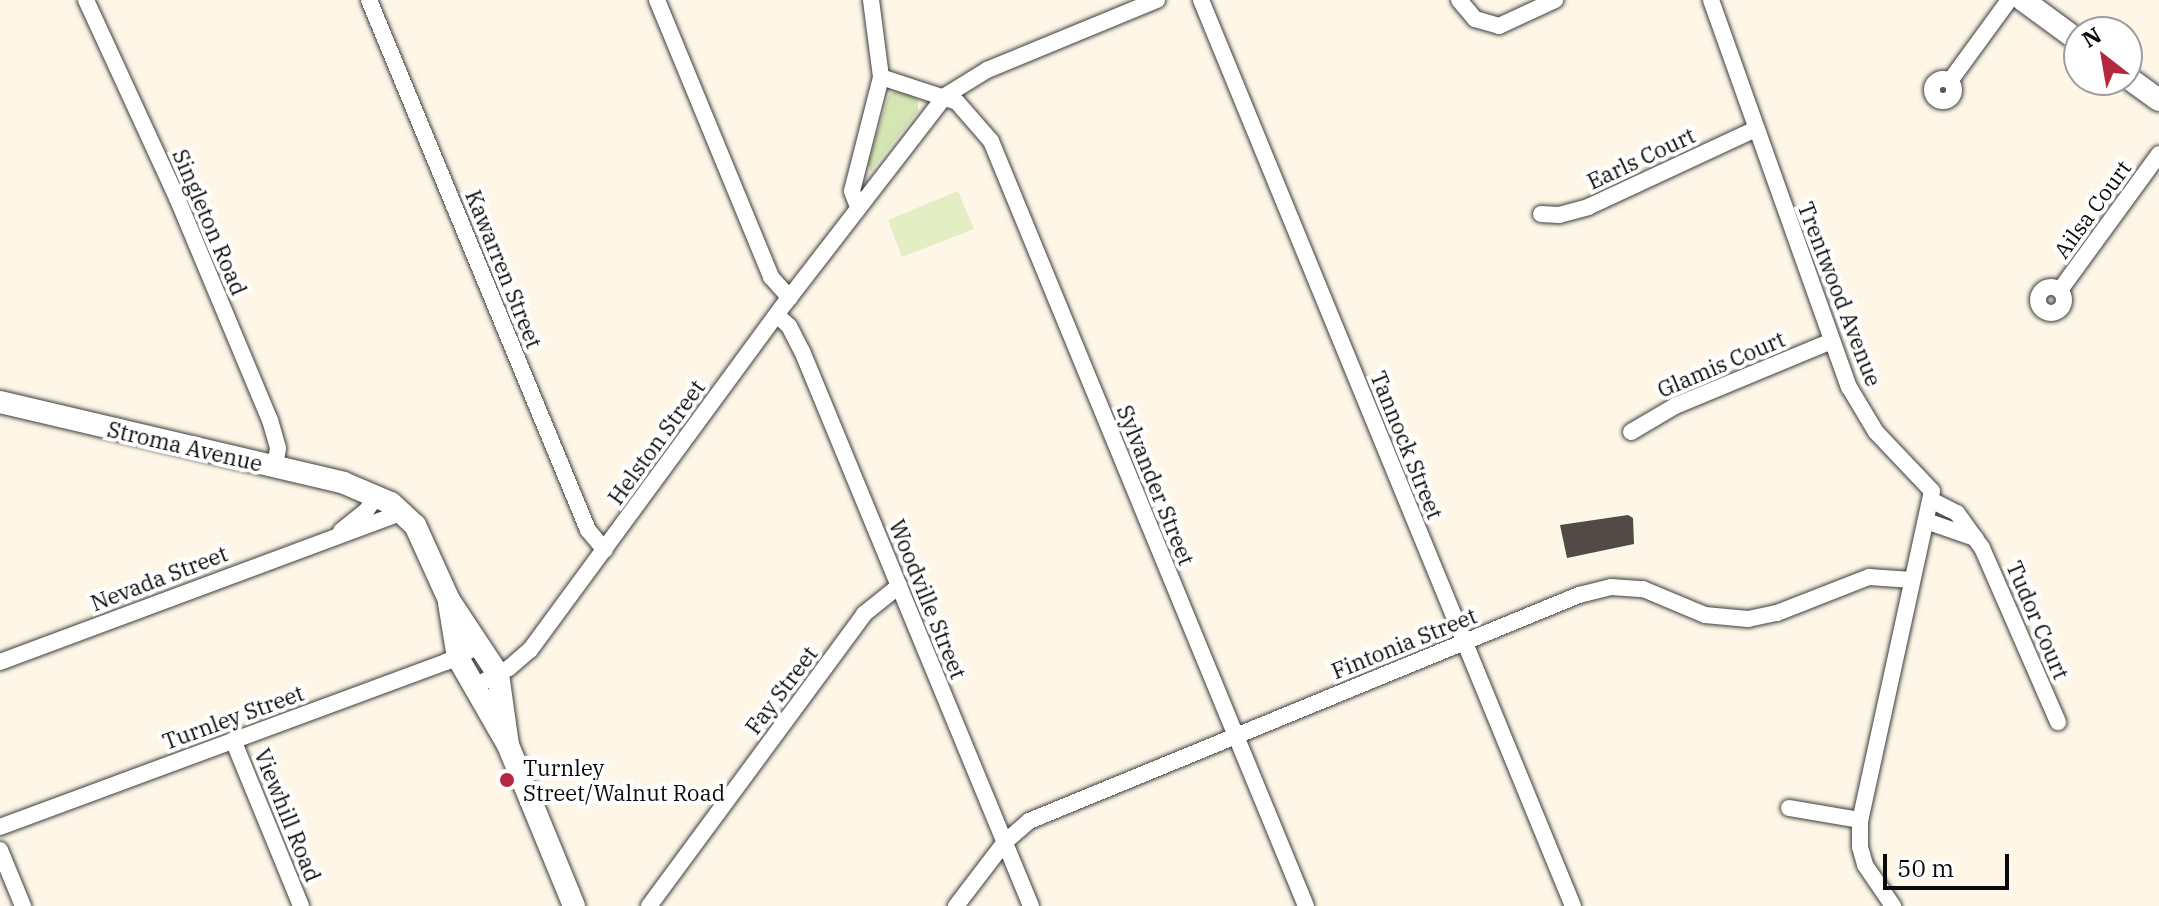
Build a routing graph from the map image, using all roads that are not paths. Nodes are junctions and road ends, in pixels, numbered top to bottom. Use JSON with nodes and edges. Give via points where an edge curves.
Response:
{"nodes":[{"id":1,"x":86,"y":0,"type":"edge"},
{"id":2,"x":369,"y":0,"type":"edge"},
{"id":3,"x":657,"y":0,"type":"edge"},
{"id":4,"x":871,"y":0,"type":"edge"},
{"id":5,"x":1157,"y":0,"type":"edge"},
{"id":6,"x":1201,"y":0,"type":"edge"},
{"id":7,"x":1459,"y":0,"type":"edge"},
{"id":8,"x":1555,"y":0,"type":"edge"},
{"id":9,"x":1711,"y":0,"type":"edge"},
{"id":10,"x":2009,"y":0,"type":"edge"},
{"id":11,"x":2023,"y":0,"type":"edge"},
{"id":12,"x":2063,"y":29,"type":"edge"},
{"id":13,"x":881,"y":77,"type":"junction"},
{"id":14,"x":1950,"y":81,"type":"dead end"},
{"id":15,"x":945,"y":96,"type":"junction"},
{"id":16,"x":1756,"y":129,"type":"junction"},
{"id":17,"x":2159,"y":154,"type":"edge"},
{"id":18,"x":858,"y":207,"type":"junction"},
{"id":19,"x":1541,"y":214,"type":"dead end"},
{"id":20,"x":2060,"y":290,"type":"dead end"},
{"id":21,"x":790,"y":298,"type":"junction"},
{"id":22,"x":777,"y":315,"type":"junction"},
{"id":23,"x":1832,"y":341,"type":"junction"},
{"id":24,"x":0,"y":402,"type":"edge"},
{"id":25,"x":1631,"y":432,"type":"dead end"},
{"id":26,"x":275,"y":467,"type":"junction"},
{"id":27,"x":373,"y":493,"type":"junction"},
{"id":28,"x":1931,"y":500,"type":"junction"},
{"id":29,"x":403,"y":512,"type":"junction"},
{"id":30,"x":1926,"y":521,"type":"junction"},
{"id":31,"x":333,"y":536,"type":"junction"},
{"id":32,"x":1975,"y":538,"type":"junction"},
{"id":33,"x":605,"y":550,"type":"junction"},
{"id":34,"x":1912,"y":580,"type":"junction"},
{"id":35,"x":899,"y":586,"type":"junction"},
{"id":36,"x":449,"y":600,"type":"junction"},
{"id":37,"x":1465,"y":642,"type":"junction"},
{"id":38,"x":479,"y":646,"type":"junction"},
{"id":39,"x":458,"y":658,"type":"junction"},
{"id":40,"x":0,"y":662,"type":"edge"},
{"id":41,"x":498,"y":674,"type":"junction"},
{"id":42,"x":475,"y":686,"type":"junction"},
{"id":43,"x":2058,"y":722,"type":"dead end"},
{"id":44,"x":1236,"y":736,"type":"junction"},
{"id":45,"x":233,"y":740,"type":"junction"},
{"id":46,"x":508,"y":745,"type":"junction"},
{"id":47,"x":1789,"y":808,"type":"dead end"},
{"id":48,"x":1860,"y":820,"type":"junction"},
{"id":49,"x":0,"y":827,"type":"edge"},
{"id":50,"x":1005,"y":842,"type":"junction"},
{"id":51,"x":0,"y":850,"type":"edge"},
{"id":52,"x":23,"y":906,"type":"edge"},
{"id":53,"x":301,"y":906,"type":"edge"},
{"id":54,"x":574,"y":906,"type":"edge"},
{"id":55,"x":649,"y":906,"type":"edge"},
{"id":56,"x":956,"y":906,"type":"edge"},
{"id":57,"x":1031,"y":906,"type":"edge"},
{"id":58,"x":1306,"y":906,"type":"edge"},
{"id":59,"x":1573,"y":906,"type":"edge"},
{"id":60,"x":1893,"y":906,"type":"edge"}],
"edges":[{"from":1,"to":26,"type":"street","name":"Singleton Road","via":[[270,420],[278,448]]},
{"from":2,"to":33,"type":"street","name":"Kawarren Street","via":[[584,520]]},
{"from":3,"to":21,"type":"street","via":[[771,277]]},
{"from":4,"to":13,"type":"street"},
{"from":5,"to":15,"type":"street","name":"Helston Street","via":[[1007,61]]},
{"from":6,"to":37,"type":"street","name":"Tannock Street"},
{"from":7,"to":8,"type":"street","via":[[1475,19],[1499,26]]},
{"from":9,"to":16,"type":"street","name":"Trentwood Avenue"},
{"from":10,"to":14,"type":"street"},
{"from":11,"to":12,"type":"street"},
{"from":13,"to":15,"type":"street"},
{"from":13,"to":18,"type":"street","via":[[852,191]]},
{"from":15,"to":18,"type":"street","name":"Helston Street"},
{"from":15,"to":44,"type":"street","name":"Sylvander Street","via":[[967,110],[991,141]]},
{"from":16,"to":19,"type":"street","name":"Earls Court","via":[[1588,207]]},
{"from":16,"to":23,"type":"street","name":"Trentwood Avenue"},
{"from":17,"to":20,"type":"street","name":"Ailsa Court"},
{"from":18,"to":21,"type":"street","name":"Helston Street"},
{"from":21,"to":22,"type":"street","name":"Helston Street"},
{"from":22,"to":33,"type":"street","name":"Helston Street"},
{"from":22,"to":35,"type":"street","name":"Woodville Street","via":[[796,337]]},
{"from":23,"to":25,"type":"street","name":"Glamis Court","via":[[1675,406]]},
{"from":23,"to":28,"type":"street","name":"Trentwood Avenue","via":[[1865,416],[1929,485]]},
{"from":24,"to":26,"type":"street","name":"Stroma Avenue"},
{"from":26,"to":27,"type":"street","name":"Stroma Avenue"},
{"from":27,"to":29,"type":"street","name":"Stroma Avenue"},
{"from":27,"to":31,"type":"street","name":"Nevada Street","via":[[358,518]]},
{"from":28,"to":30,"type":"street"},
{"from":28,"to":32,"type":"street","name":"Tudor Court","via":[[1957,513]]},
{"from":29,"to":31,"type":"street","name":"Nevada Street"},
{"from":29,"to":36,"type":"street","via":[[421,536]]},
{"from":30,"to":32,"type":"street"},
{"from":30,"to":34,"type":"street"},
{"from":31,"to":40,"type":"street","name":"Nevada Street"},
{"from":32,"to":43,"type":"street","name":"Tudor Court"},
{"from":33,"to":41,"type":"street","name":"Helston Street","via":[[530,650]]},
{"from":34,"to":37,"type":"street","name":"Fintonia Street","via":[[1869,577],[1777,613],[1732,620],[1705,615],[1657,593],[1611,587]]},
{"from":34,"to":48,"type":"street"},
{"from":35,"to":50,"type":"street","name":"Woodville Street"},
{"from":35,"to":55,"type":"street","name":"Fay Street","via":[[864,614]]},
{"from":36,"to":38,"type":"street"},
{"from":36,"to":39,"type":"street"},
{"from":37,"to":44,"type":"street","name":"Fintonia Street"},
{"from":37,"to":59,"type":"street","name":"Tannock Street"},
{"from":38,"to":39,"type":"street","name":"Turnley Street"},
{"from":38,"to":41,"type":"street"},
{"from":39,"to":42,"type":"street"},
{"from":39,"to":45,"type":"street","name":"Turnley Street"},
{"from":41,"to":42,"type":"street","name":"Helston Street"},
{"from":41,"to":46,"type":"street"},
{"from":42,"to":46,"type":"street"},
{"from":44,"to":50,"type":"street","name":"Fintonia Street","via":[[1029,821]]},
{"from":44,"to":58,"type":"street","name":"Sylvander Street"},
{"from":45,"to":49,"type":"street","name":"Turnley Street"},
{"from":45,"to":53,"type":"street","name":"Viewhill Road"},
{"from":46,"to":54,"type":"street"},
{"from":47,"to":48,"type":"street"},
{"from":48,"to":60,"type":"street","via":[[1865,865]]},
{"from":50,"to":56,"type":"street","name":"Fintonia Street"},
{"from":50,"to":57,"type":"street","name":"Woodville Street"},
{"from":51,"to":52,"type":"street"}]}
